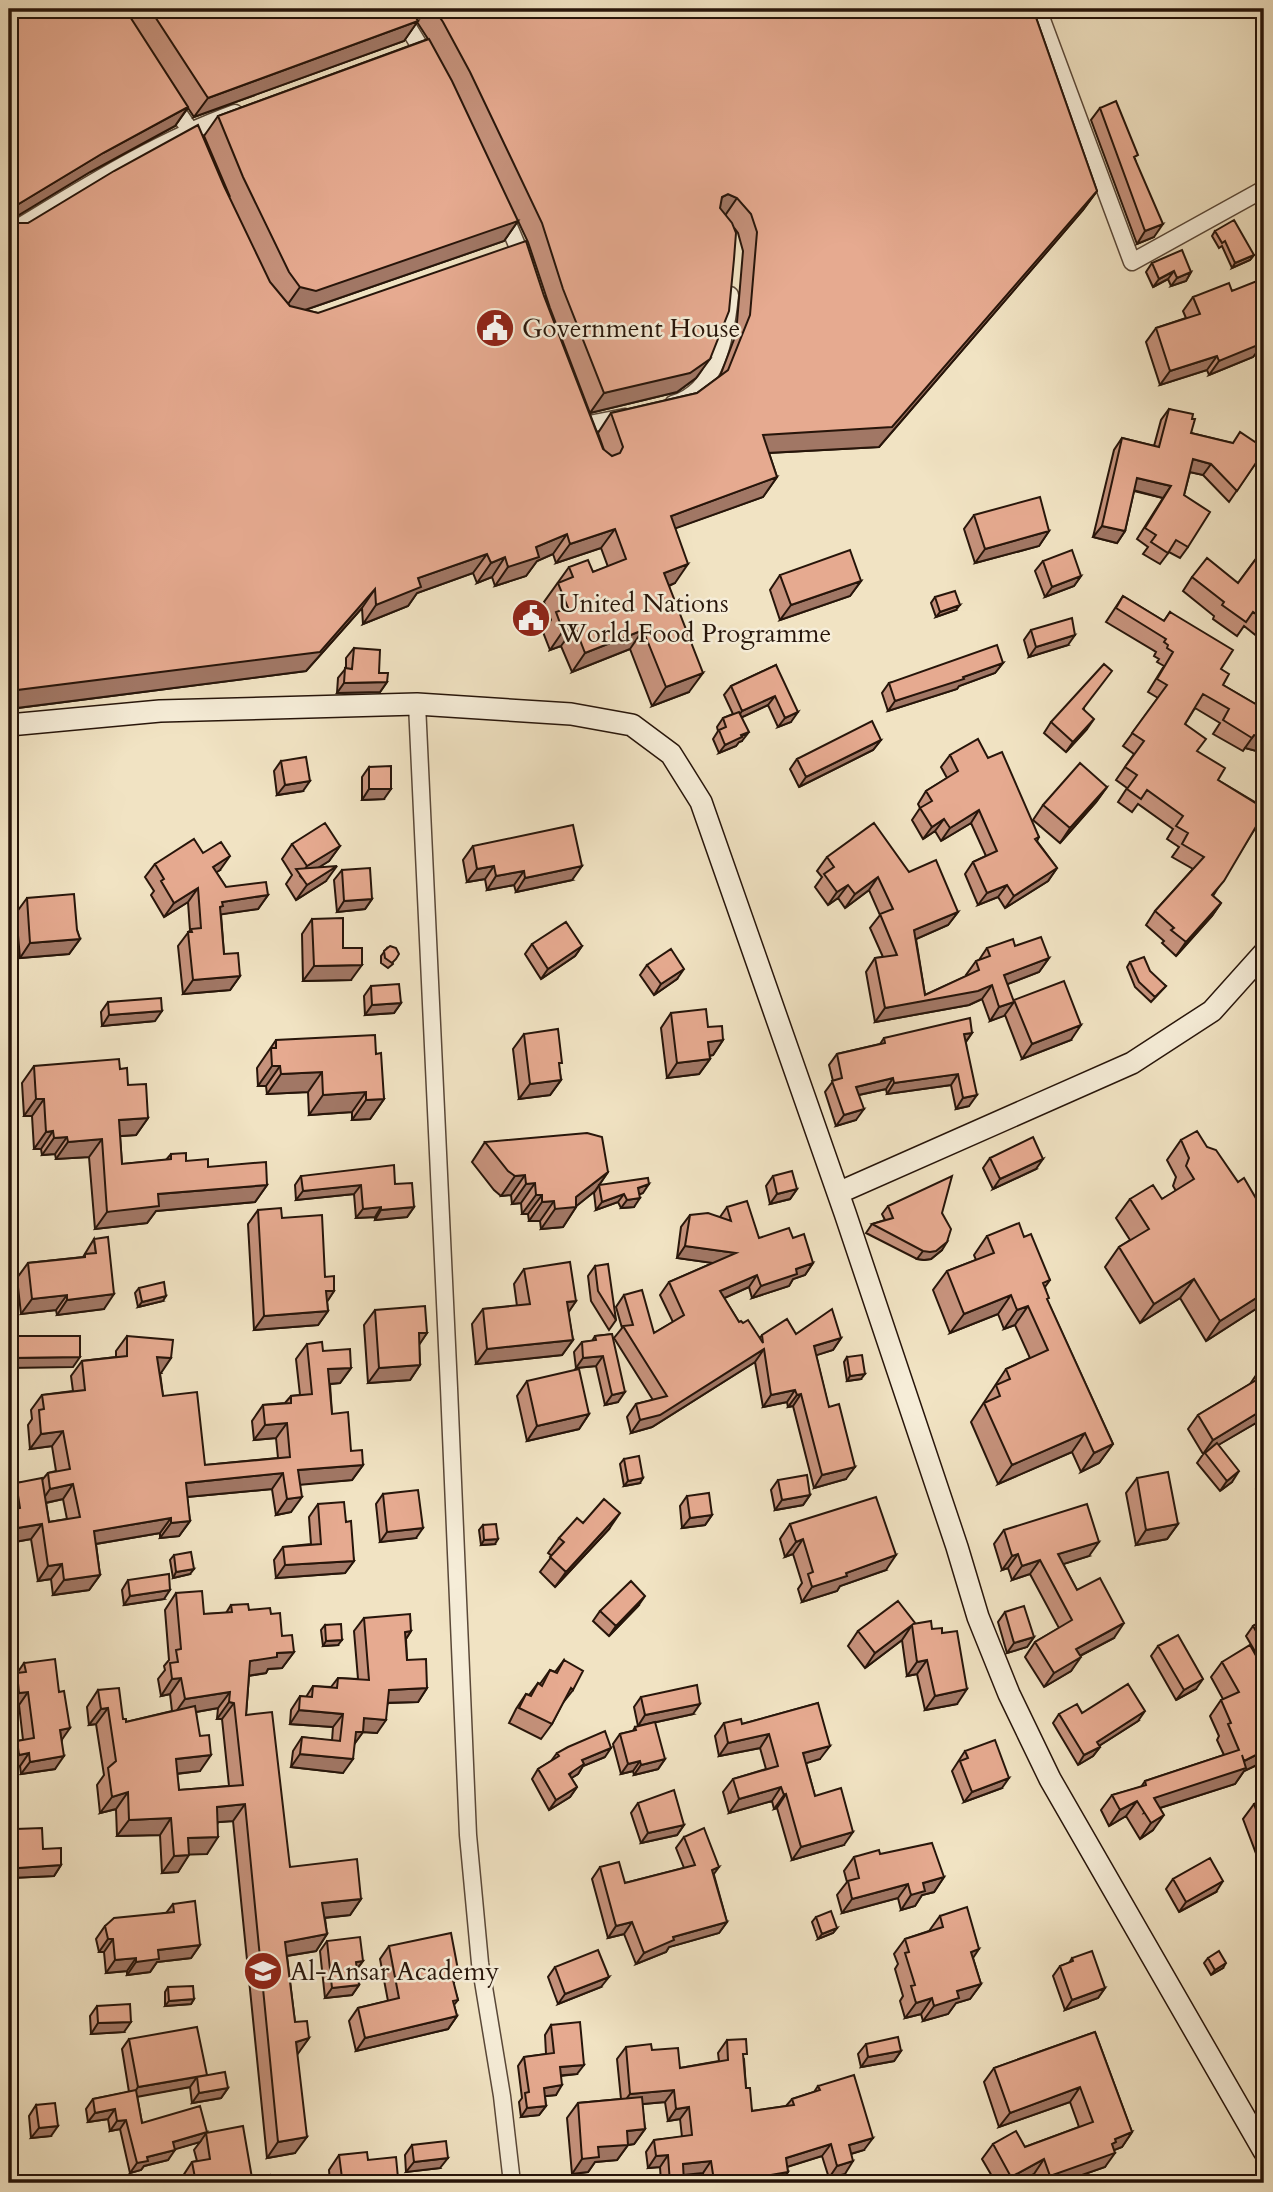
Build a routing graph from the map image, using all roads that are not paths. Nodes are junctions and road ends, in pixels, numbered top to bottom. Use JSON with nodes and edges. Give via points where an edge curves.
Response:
{"nodes":[{"id":1,"x":397,"y":9,"type":"edge"},
{"id":2,"x":1038,"y":9,"type":"edge"},
{"id":3,"x":436,"y":76,"type":"edge"},
{"id":4,"x":161,"y":88,"type":"edge"},
{"id":5,"x":254,"y":106,"type":"edge"},
{"id":6,"x":190,"y":130,"type":"junction"},
{"id":7,"x":205,"y":166,"type":"edge"},
{"id":8,"x":1264,"y":189,"type":"edge"},
{"id":9,"x":498,"y":201,"type":"edge"},
{"id":10,"x":9,"y":233,"type":"edge"},
{"id":11,"x":527,"y":273,"type":"edge"},
{"id":12,"x":731,"y":279,"type":"edge"},
{"id":13,"x":592,"y":445,"type":"edge"},
{"id":14,"x":417,"y":704,"type":"junction"},
{"id":15,"x":9,"y":725,"type":"edge"},
{"id":16,"x":1264,"y":953,"type":"edge"},
{"id":17,"x":838,"y":1193,"type":"junction"},
{"id":18,"x":1264,"y":2151,"type":"edge"},
{"id":19,"x":512,"y":2183,"type":"edge"}],
"edges":[{"from":1,"to":3,"type":"street","via":[[414,48]]},
{"from":2,"to":8,"type":"street","via":[[1132,262]]},
{"from":4,"to":6,"type":"street"},
{"from":5,"to":6,"type":"street"},
{"from":6,"to":7,"type":"street"},
{"from":6,"to":10,"type":"street"},
{"from":9,"to":11,"type":"street","via":[[512,249]]},
{"from":12,"to":13,"type":"street","via":[[726,333],[705,385],[681,402],[582,419]]},
{"from":14,"to":15,"type":"street","via":[[160,711]]},
{"from":14,"to":17,"type":"street","via":[[571,713],[632,725],[671,754],[701,802]]},
{"from":14,"to":19,"type":"street","via":[[468,1835],[480,1963]]},
{"from":16,"to":17,"type":"street","via":[[1212,1011],[1132,1063]]},
{"from":17,"to":18,"type":"street","via":[[978,1617],[1009,1693],[1050,1779]]}]}
